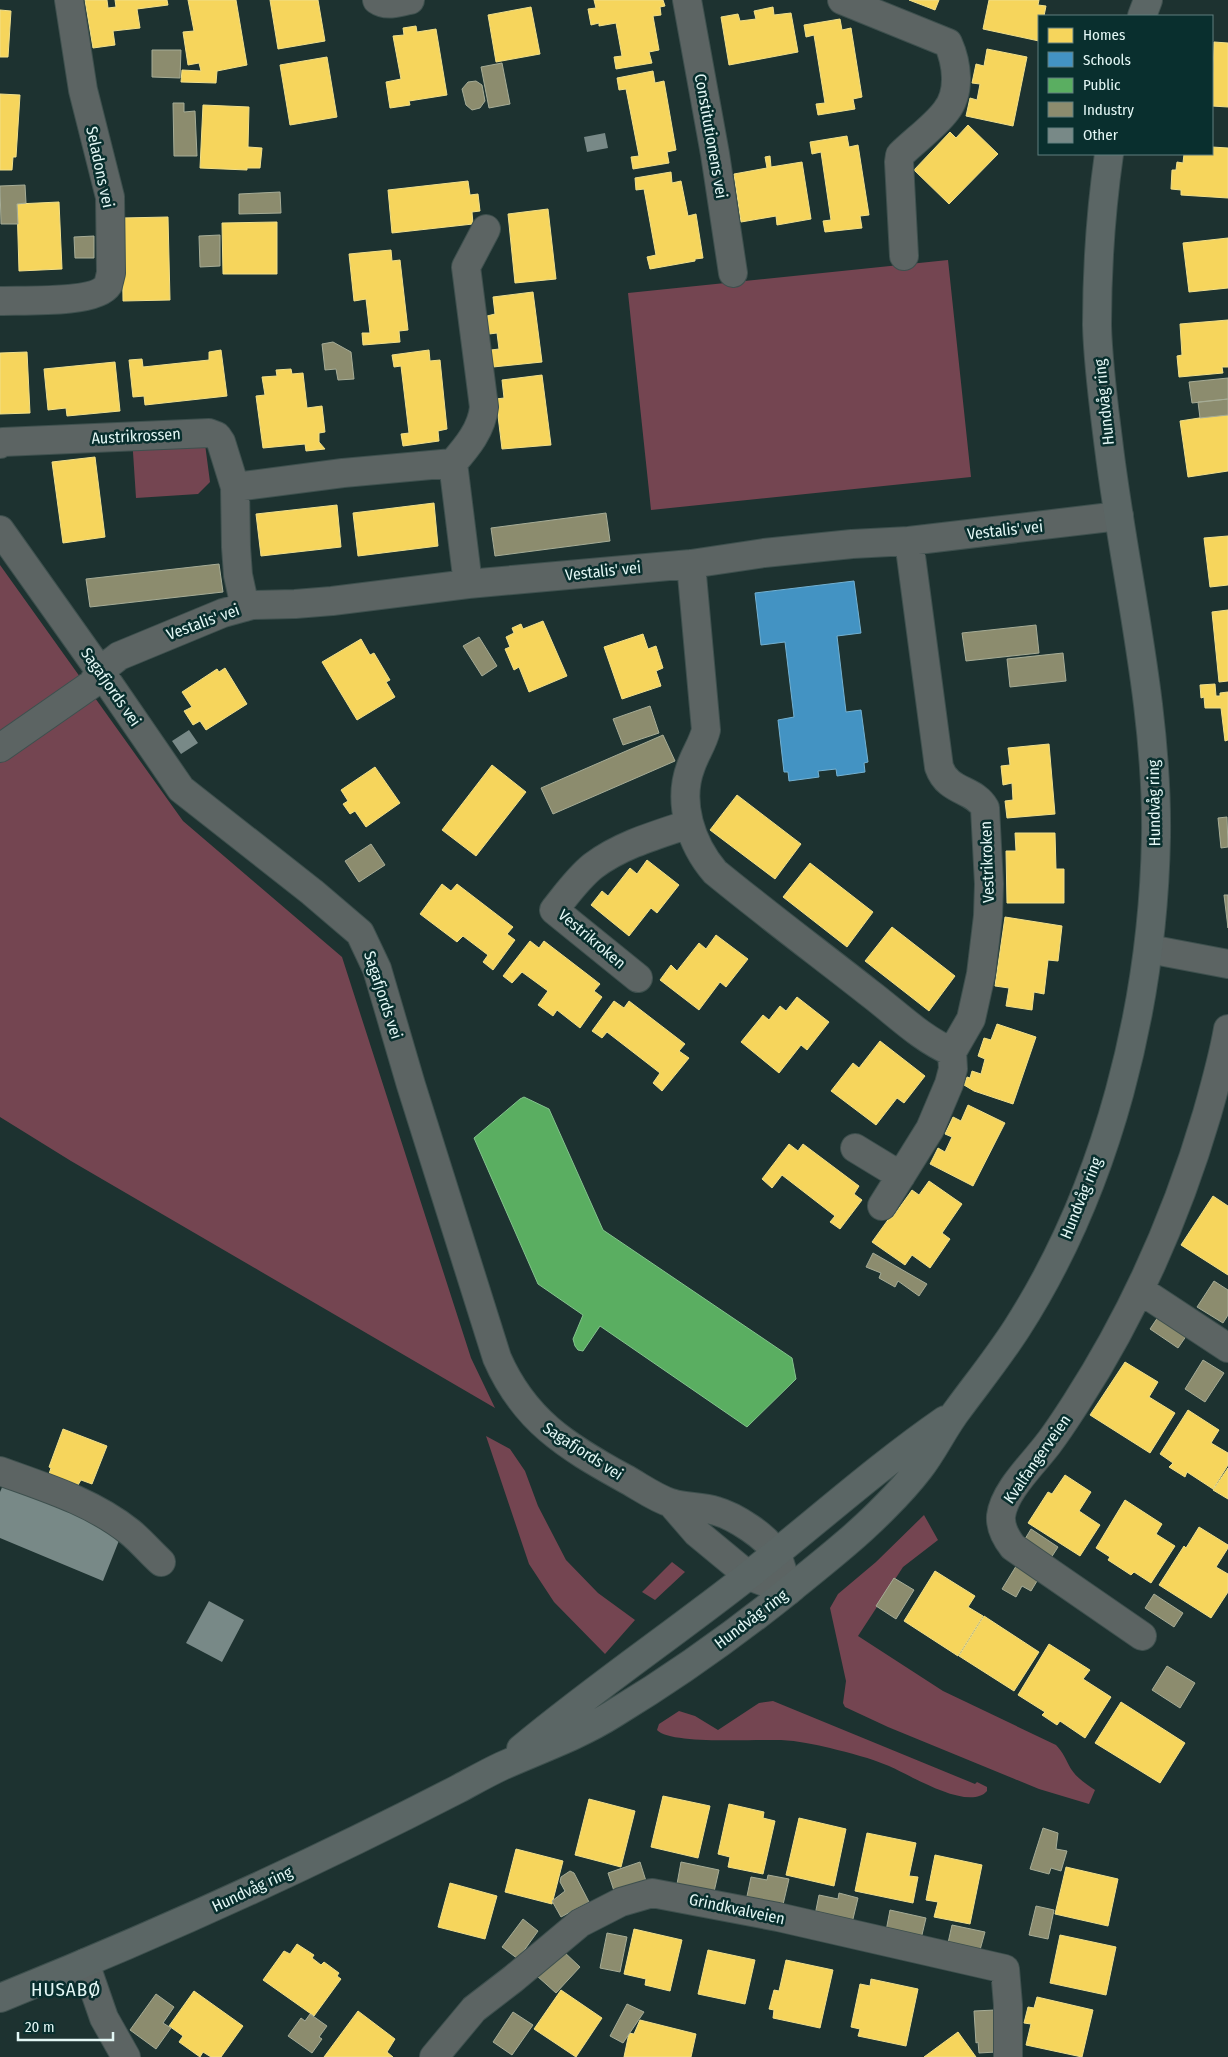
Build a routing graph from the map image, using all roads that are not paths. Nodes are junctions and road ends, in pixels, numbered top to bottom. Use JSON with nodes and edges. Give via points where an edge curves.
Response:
{"nodes":[{"id":1,"x":69,"y":0,"type":"edge"},
{"id":2,"x":377,"y":0,"type":"edge"},
{"id":3,"x":410,"y":0,"type":"edge"},
{"id":4,"x":687,"y":0,"type":"edge"},
{"id":5,"x":842,"y":0,"type":"edge"},
{"id":6,"x":1148,"y":0,"type":"edge"},
{"id":7,"x":1142,"y":15,"type":"edge"},
{"id":8,"x":1109,"y":155,"type":"edge"},
{"id":9,"x":486,"y":229,"type":"dead end"},
{"id":10,"x":904,"y":256,"type":"dead end"},
{"id":11,"x":733,"y":273,"type":"dead end"},
{"id":12,"x":0,"y":301,"type":"edge"},
{"id":13,"x":0,"y":444,"type":"edge"},
{"id":14,"x":452,"y":463,"type":"junction"},
{"id":15,"x":235,"y":487,"type":"junction"},
{"id":16,"x":1119,"y":516,"type":"junction"},
{"id":17,"x":0,"y":530,"type":"edge"},
{"id":18,"x":909,"y":541,"type":"junction"},
{"id":19,"x":690,"y":564,"type":"junction"},
{"id":20,"x":468,"y":584,"type":"junction"},
{"id":21,"x":244,"y":607,"type":"junction"},
{"id":22,"x":100,"y":671,"type":"junction"},
{"id":23,"x":0,"y":748,"type":"edge"},
{"id":24,"x":689,"y":824,"type":"junction"},
{"id":25,"x":1149,"y":949,"type":"junction"},
{"id":26,"x":1228,"y":964,"type":"edge"},
{"id":27,"x":638,"y":978,"type":"dead end"},
{"id":28,"x":1228,"y":1029,"type":"edge"},
{"id":29,"x":952,"y":1052,"type":"junction"},
{"id":30,"x":855,"y":1148,"type":"dead end"},
{"id":31,"x":901,"y":1176,"type":"junction"},
{"id":32,"x":882,"y":1206,"type":"dead end"},
{"id":33,"x":1140,"y":1290,"type":"junction"},
{"id":34,"x":1228,"y":1348,"type":"edge"},
{"id":35,"x":956,"y":1412,"type":"junction"},
{"id":36,"x":0,"y":1470,"type":"edge"},
{"id":37,"x":671,"y":1503,"type":"junction"},
{"id":38,"x":776,"y":1553,"type":"junction"},
{"id":39,"x":161,"y":1562,"type":"dead end"},
{"id":40,"x":748,"y":1576,"type":"junction"},
{"id":41,"x":788,"y":1591,"type":"junction"},
{"id":42,"x":1142,"y":1636,"type":"dead end"},
{"id":43,"x":499,"y":1768,"type":"junction"},
{"id":44,"x":85,"y":1963,"type":"junction"},
{"id":45,"x":0,"y":1998,"type":"edge"},
{"id":46,"x":126,"y":2057,"type":"edge"},
{"id":47,"x":434,"y":2057,"type":"edge"},
{"id":48,"x":1008,"y":2057,"type":"edge"}],
"edges":[{"from":1,"to":12,"type":"street","name":"Seladons vei","via":[[83,90],[110,198],[111,273],[108,285],[84,296]]},
{"from":2,"to":3,"type":"street","via":[[383,4]]},
{"from":4,"to":11,"type":"street","name":"Constitutionens vei"},
{"from":5,"to":10,"type":"street","via":[[948,43],[954,60],[954,94],[948,108],[900,155]]},
{"from":6,"to":7,"type":"main road"},
{"from":8,"to":16,"type":"main road","name":"Hundvåg ring","via":[[1101,212],[1097,327]]},
{"from":9,"to":14,"type":"street","via":[[466,267],[483,414],[467,446]]},
{"from":13,"to":15,"type":"street","name":"Austrikrossen","via":[[209,433],[221,442]]},
{"from":14,"to":15,"type":"street"},
{"from":14,"to":20,"type":"street"},
{"from":15,"to":21,"type":"street","name":"Austrikrossen","via":[[236,547]]},
{"from":16,"to":18,"type":"street","name":"Vestalis' vei"},
{"from":16,"to":25,"type":"main road","name":"Hundvåg ring","via":[[1153,760],[1156,838]]},
{"from":17,"to":22,"type":"street","name":"Sagafjords vei"},
{"from":18,"to":19,"type":"street","name":"Vestalis' vei","via":[[852,544]]},
{"from":18,"to":29,"type":"street","name":"Vestrikroken","via":[[942,776],[957,789],[981,801],[985,808],[989,884],[981,974],[971,1019]]},
{"from":19,"to":20,"type":"street","name":"Vestalis' vei"},
{"from":19,"to":24,"type":"street","via":[[706,730],[703,743],[690,766],[687,782]]},
{"from":20,"to":21,"type":"street","name":"Vestalis' vei","via":[[332,601]]},
{"from":21,"to":22,"type":"street","name":"Vestalis' vei","via":[[186,627],[120,656]]},
{"from":22,"to":23,"type":"street","name":"Vestalis' vei","via":[[92,684]]},
{"from":22,"to":37,"type":"street","name":"Sagafjords vei","via":[[181,789],[360,934],[377,970],[497,1358],[512,1389],[556,1436],[609,1470]]},
{"from":24,"to":27,"type":"street","name":"Vestrikroken","via":[[639,841],[606,857],[592,866],[554,910]]},
{"from":24,"to":29,"type":"street","via":[[703,858],[715,872],[912,1028]]},
{"from":25,"to":26,"type":"street"},
{"from":25,"to":35,"type":"main road","name":"Hundvåg ring","via":[[1140,1008],[1124,1074],[1088,1186],[1056,1257],[1019,1324]]},
{"from":28,"to":33,"type":"street","name":"Kvalfangerveien","via":[[1198,1145],[1176,1209]]},
{"from":29,"to":31,"type":"street","name":"Vestrikroken","via":[[953,1069],[941,1105]]},
{"from":30,"to":31,"type":"street"},
{"from":31,"to":32,"type":"street","name":"Vestrikroken"},
{"from":33,"to":34,"type":"street"},
{"from":33,"to":42,"type":"street","name":"Kvalfangerveien","via":[[1086,1388],[1008,1495],[1001,1518],[1002,1528],[1014,1547]]},
{"from":35,"to":38,"type":"main road","name":"Hundvåg ring","via":[[901,1450]]},
{"from":35,"to":41,"type":"main road","name":"Hundvåg ring","via":[[920,1467],[885,1508]]},
{"from":36,"to":39,"type":"street","via":[[94,1509],[129,1532]]},
{"from":37,"to":38,"type":"street","name":"Sagafjords vei","via":[[716,1511],[732,1518],[757,1533]]},
{"from":37,"to":40,"type":"street","name":"Sagafjords vei","via":[[697,1533]]},
{"from":38,"to":40,"type":"main road","name":"Hundvåg ring"},
{"from":38,"to":41,"type":"street","name":"Sagafjords vei"},
{"from":40,"to":41,"type":"street","name":"Sagafjords vei"},
{"from":40,"to":43,"type":"main road","name":"Hundvåg ring","via":[[567,1711]]},
{"from":41,"to":43,"type":"main road","name":"Hundvåg ring","via":[[695,1662],[612,1715],[581,1733]]},
{"from":43,"to":44,"type":"main road","name":"Hundvåg ring","via":[[380,1829]]},
{"from":44,"to":45,"type":"main road","name":"Hundvåg ring"},
{"from":44,"to":46,"type":"street","via":[[104,2018]]},
{"from":47,"to":48,"type":"street","name":"Grindkvalveien","via":[[474,2009],[580,1924],[621,1902],[652,1893],[778,1916],[1005,1969]]}]}
